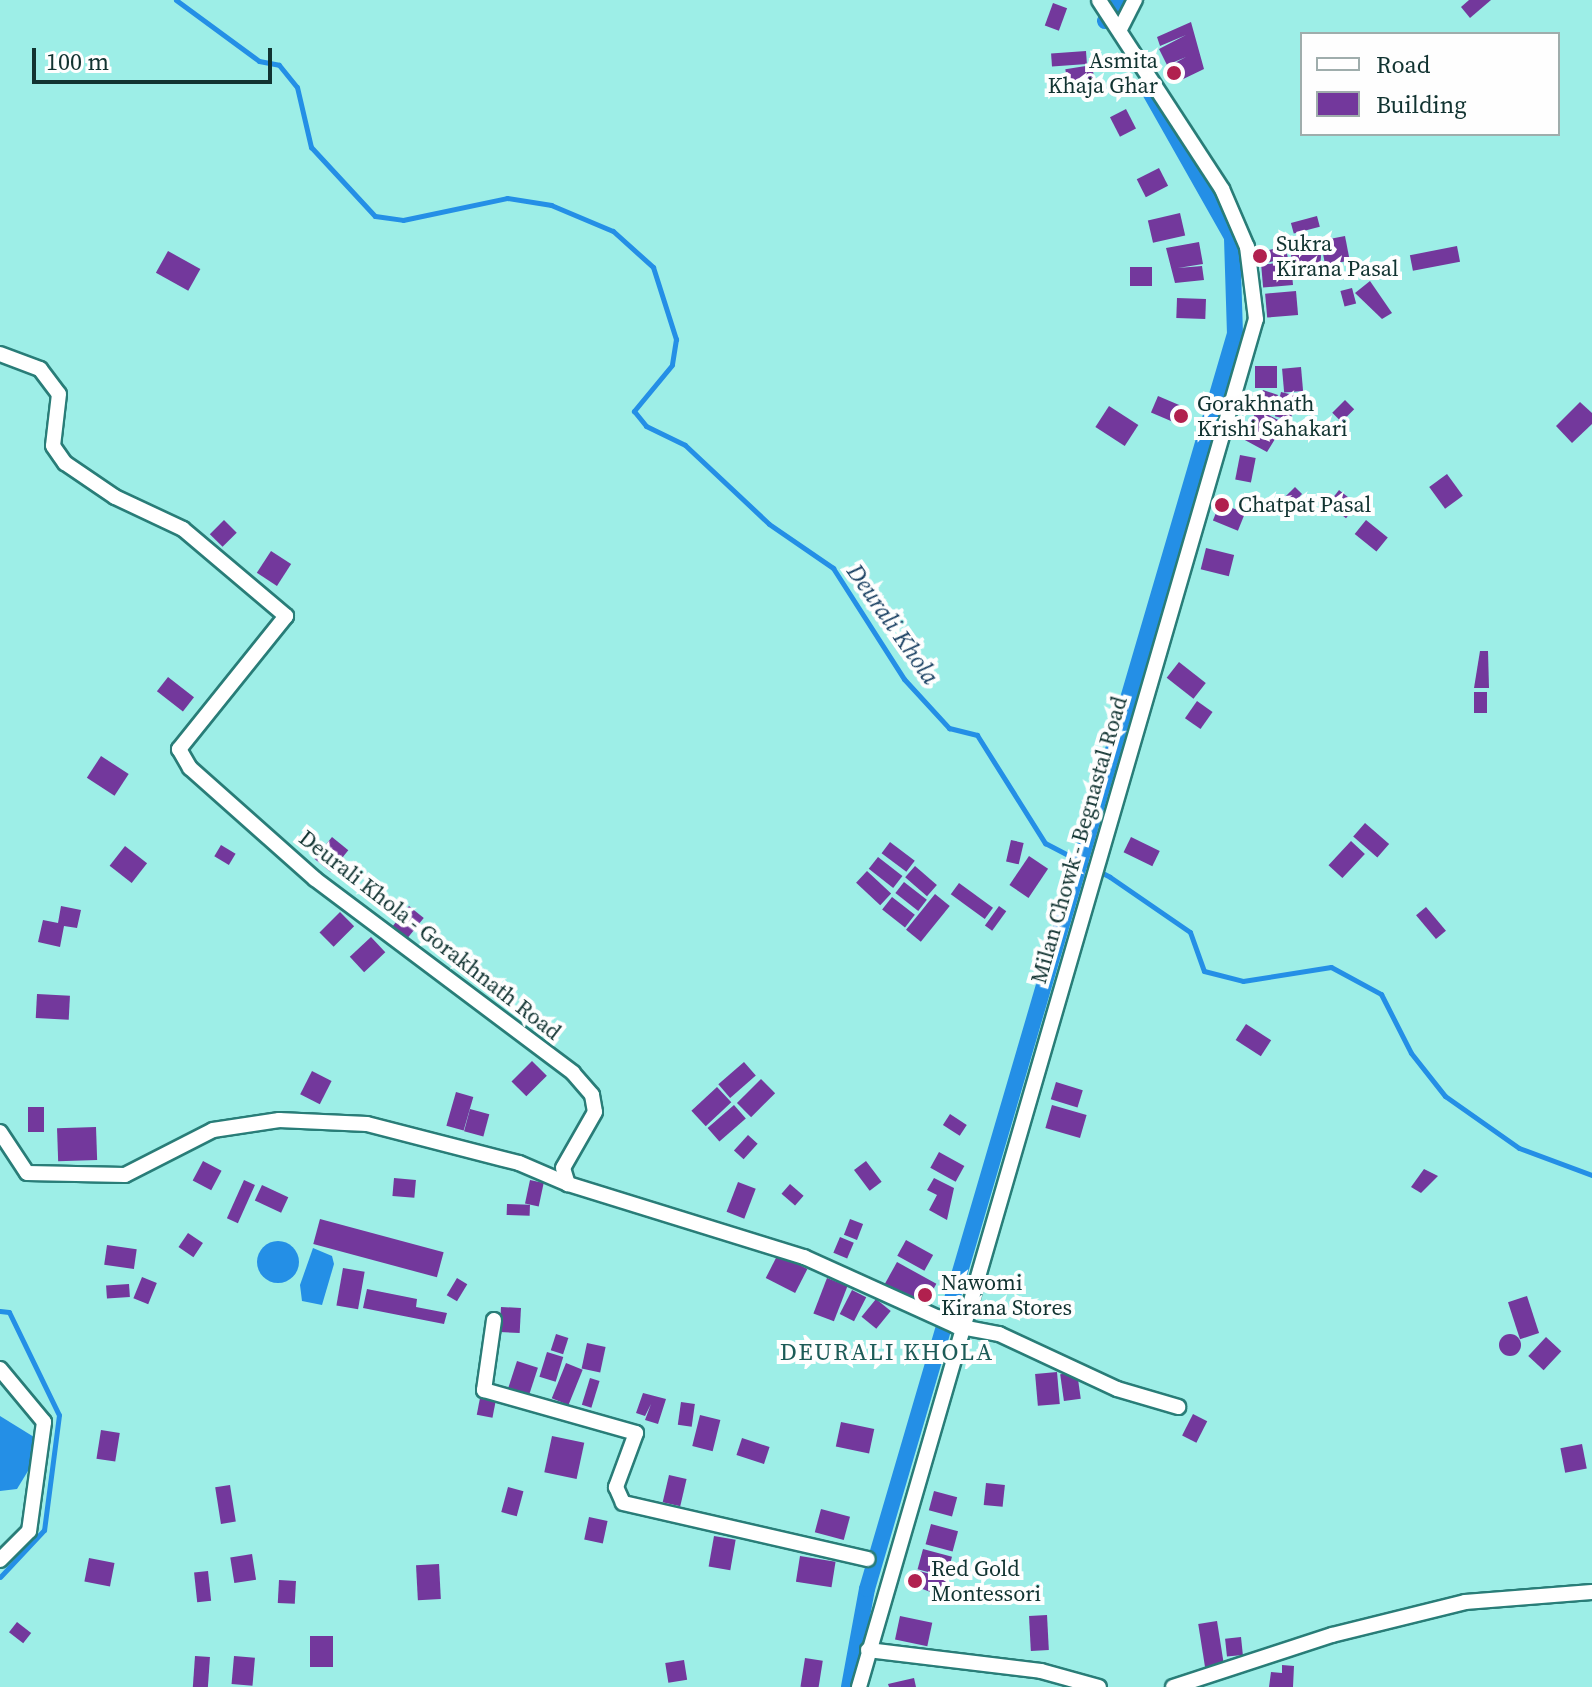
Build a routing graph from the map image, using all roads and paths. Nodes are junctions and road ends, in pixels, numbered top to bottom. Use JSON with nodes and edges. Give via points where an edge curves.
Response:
{"nodes":[{"id":1,"x":1099,"y":0,"type":"edge"},
{"id":2,"x":1135,"y":0,"type":"edge"},
{"id":3,"x":1120,"y":29,"type":"junction"},
{"id":4,"x":0,"y":354,"type":"edge"},
{"id":5,"x":0,"y":1132,"type":"edge"},
{"id":6,"x":568,"y":1184,"type":"junction"},
{"id":7,"x":494,"y":1320,"type":"dead end"},
{"id":8,"x":959,"y":1327,"type":"junction"},
{"id":9,"x":0,"y":1369,"type":"edge"},
{"id":10,"x":1178,"y":1407,"type":"dead end"},
{"id":11,"x":868,"y":1559,"type":"dead end"},
{"id":12,"x":0,"y":1560,"type":"edge"},
{"id":13,"x":1592,"y":1592,"type":"edge"},
{"id":14,"x":868,"y":1650,"type":"junction"},
{"id":15,"x":859,"y":1687,"type":"edge"},
{"id":16,"x":1099,"y":1687,"type":"edge"},
{"id":17,"x":1173,"y":1687,"type":"edge"}],
"edges":[{"from":1,"to":3,"type":"street","name":"Milan Chowk - Begnastal Road"},
{"from":2,"to":3,"type":"street"},
{"from":3,"to":8,"type":"street","name":"Milan Chowk - Begnastal Road","via":[[1222,189],[1247,247],[1256,319]]},
{"from":4,"to":6,"type":"street","name":"Deurali Khola - Gorakhnath Road","via":[[40,369],[59,394],[53,446],[65,463],[115,497],[183,529],[286,616],[179,749],[190,768],[315,879],[582,1084],[595,1112],[563,1168]]},
{"from":5,"to":6,"type":"street","via":[[27,1173],[125,1175],[213,1130],[279,1120],[367,1124],[519,1163]]},
{"from":6,"to":8,"type":"street","via":[[804,1257]]},
{"from":7,"to":11,"type":"street","via":[[484,1390],[636,1433],[616,1487],[623,1503]]},
{"from":8,"to":10,"type":"street","via":[[999,1334],[1117,1389]]},
{"from":8,"to":14,"type":"street","name":"Milan Chowk - Begnastal Road"},
{"from":9,"to":12,"type":"street","via":[[44,1422],[29,1531]]},
{"from":13,"to":17,"type":"street","via":[[1465,1602],[1332,1635]]},
{"from":14,"to":15,"type":"street","name":"Milan Chowk - Begnastal Road"},
{"from":14,"to":16,"type":"street","via":[[1041,1671]]}]}
